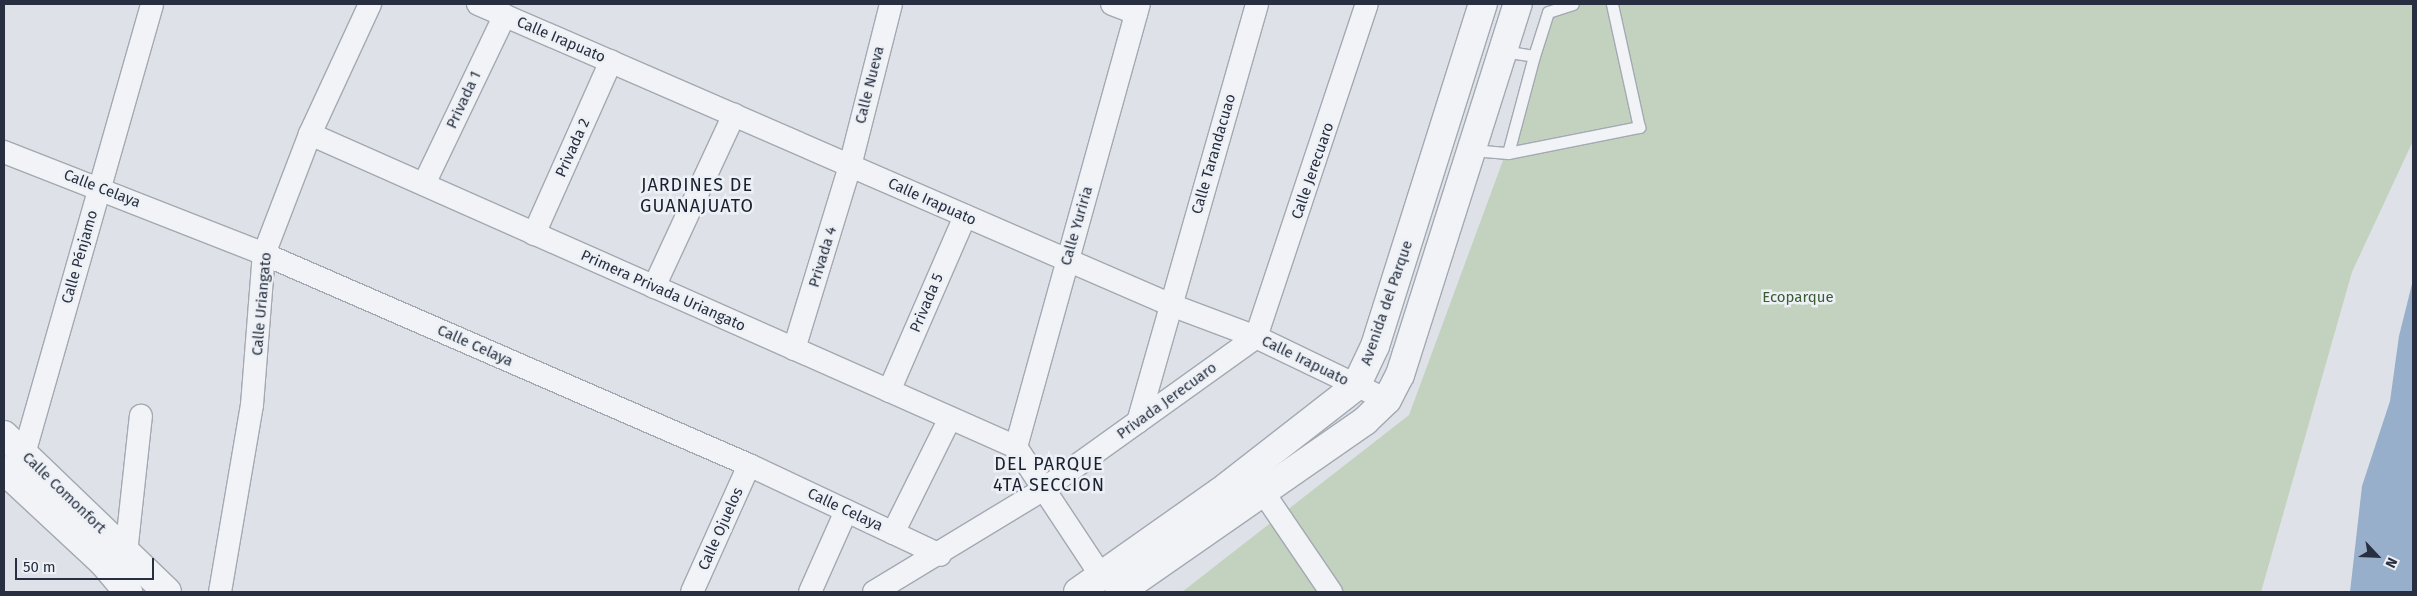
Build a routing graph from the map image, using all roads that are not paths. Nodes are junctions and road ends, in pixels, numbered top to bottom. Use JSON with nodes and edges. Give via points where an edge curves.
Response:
{"nodes":[{"id":1,"x":152,"y":4,"type":"edge"},
{"id":2,"x":370,"y":4,"type":"edge"},
{"id":3,"x":478,"y":4,"type":"edge"},
{"id":4,"x":891,"y":4,"type":"edge"},
{"id":5,"x":1112,"y":4,"type":"edge"},
{"id":6,"x":1257,"y":4,"type":"edge"},
{"id":7,"x":1367,"y":4,"type":"edge"},
{"id":8,"x":1483,"y":4,"type":"edge"},
{"id":9,"x":1518,"y":4,"type":"edge"},
{"id":10,"x":1573,"y":4,"type":"edge"},
{"id":11,"x":1612,"y":4,"type":"edge"},
{"id":12,"x":1138,"y":8,"type":"edge"},
{"id":13,"x":505,"y":16,"type":"junction"},
{"id":14,"x":1503,"y":51,"type":"junction"},
{"id":15,"x":1534,"y":56,"type":"junction"},
{"id":16,"x":611,"y":62,"type":"junction"},
{"id":17,"x":734,"y":115,"type":"junction"},
{"id":18,"x":310,"y":134,"type":"junction"},
{"id":19,"x":1472,"y":150,"type":"junction"},
{"id":20,"x":4,"y":152,"type":"edge"},
{"id":21,"x":1508,"y":153,"type":"junction"},
{"id":22,"x":850,"y":166,"type":"junction"},
{"id":23,"x":424,"y":184,"type":"junction"},
{"id":24,"x":100,"y":187,"type":"junction"},
{"id":25,"x":965,"y":216,"type":"junction"},
{"id":26,"x":534,"y":234,"type":"junction"},
{"id":27,"x":264,"y":254,"type":"junction"},
{"id":28,"x":1068,"y":260,"type":"junction"},
{"id":29,"x":654,"y":287,"type":"junction"},
{"id":30,"x":1170,"y":305,"type":"junction"},
{"id":31,"x":1256,"y":337,"type":"junction"},
{"id":32,"x":794,"y":349,"type":"junction"},
{"id":33,"x":1356,"y":386,"type":"junction"},
{"id":34,"x":889,"y":391,"type":"junction"},
{"id":35,"x":1387,"y":400,"type":"junction"},
{"id":36,"x":141,"y":416,"type":"dead end"},
{"id":37,"x":950,"y":418,"type":"junction"},
{"id":38,"x":1138,"y":422,"type":"junction"},
{"id":39,"x":4,"y":435,"type":"edge"},
{"id":40,"x":1016,"y":447,"type":"junction"},
{"id":41,"x":749,"y":465,"type":"junction"},
{"id":42,"x":14,"y":469,"type":"edge"},
{"id":43,"x":1044,"y":489,"type":"junction"},
{"id":44,"x":1263,"y":492,"type":"junction"},
{"id":45,"x":846,"y":511,"type":"junction"},
{"id":46,"x":894,"y":533,"type":"junction"},
{"id":47,"x":126,"y":553,"type":"junction"},
{"id":48,"x":940,"y":555,"type":"junction"},
{"id":49,"x":1110,"y":584,"type":"edge"},
{"id":50,"x":128,"y":592,"type":"edge"},
{"id":51,"x":168,"y":592,"type":"edge"},
{"id":52,"x":220,"y":592,"type":"edge"},
{"id":53,"x":692,"y":592,"type":"edge"},
{"id":54,"x":810,"y":592,"type":"edge"},
{"id":55,"x":874,"y":592,"type":"edge"},
{"id":56,"x":1078,"y":592,"type":"edge"},
{"id":57,"x":1331,"y":592,"type":"edge"}],
"edges":[{"from":1,"to":24,"type":"street","name":"Calle Pénjamo"},
{"from":2,"to":18,"type":"street","name":"Calle Uriangato"},
{"from":3,"to":13,"type":"street","name":"Calle Irapuato"},
{"from":4,"to":22,"type":"street","name":"Calle Nueva"},
{"from":5,"to":12,"type":"street"},
{"from":6,"to":30,"type":"street","name":"Calle Tarandacuao"},
{"from":7,"to":31,"type":"street","name":"Calle Jerecuaro"},
{"from":8,"to":33,"type":"street","name":"Avenida del Parque","via":[[1375,346]]},
{"from":9,"to":14,"type":"street","name":"Avenida del Parque"},
{"from":10,"to":15,"type":"lane","via":[[1548,12]]},
{"from":11,"to":21,"type":"lane","via":[[1639,127]]},
{"from":12,"to":28,"type":"street","name":"Calle Yuriria"},
{"from":13,"to":16,"type":"street","name":"Calle Irapuato"},
{"from":13,"to":23,"type":"street","name":"Privada 1"},
{"from":14,"to":15,"type":"lane"},
{"from":14,"to":19,"type":"street","name":"Avenida del Parque"},
{"from":15,"to":21,"type":"lane"},
{"from":16,"to":17,"type":"street","name":"Calle Irapuato"},
{"from":16,"to":26,"type":"street","name":"Privada 2"},
{"from":17,"to":22,"type":"street","name":"Calle Irapuato"},
{"from":17,"to":29,"type":"street"},
{"from":18,"to":23,"type":"street","name":"Primera Privada Uriangato"},
{"from":18,"to":27,"type":"street","name":"Calle Uriangato"},
{"from":19,"to":21,"type":"lane"},
{"from":19,"to":35,"type":"street","name":"Avenida del Parque","via":[[1400,375]]},
{"from":20,"to":24,"type":"street","name":"Calle Celaya"},
{"from":22,"to":25,"type":"street","name":"Calle Irapuato"},
{"from":22,"to":32,"type":"street","name":"Privada 4"},
{"from":23,"to":26,"type":"street","name":"Primera Privada Uriangato"},
{"from":24,"to":27,"type":"street","name":"Calle Celaya"},
{"from":24,"to":42,"type":"street","name":"Calle Pénjamo"},
{"from":25,"to":28,"type":"street","name":"Calle Irapuato"},
{"from":25,"to":34,"type":"street","name":"Privada 5"},
{"from":26,"to":29,"type":"street","name":"Primera Privada Uriangato"},
{"from":27,"to":41,"type":"street","name":"Calle Celaya"},
{"from":27,"to":52,"type":"street","name":"Calle Uriangato","via":[[252,405]]},
{"from":28,"to":30,"type":"street","name":"Calle Irapuato"},
{"from":28,"to":40,"type":"street","name":"Calle Yuriria"},
{"from":29,"to":32,"type":"street","name":"Primera Privada Uriangato"},
{"from":30,"to":31,"type":"street","name":"Calle Irapuato"},
{"from":30,"to":38,"type":"street","name":"Calle Tarandacuao"},
{"from":31,"to":33,"type":"street","name":"Calle Irapuato"},
{"from":31,"to":38,"type":"street","name":"Privada Jerecuaro"},
{"from":32,"to":34,"type":"street","name":"Primera Privada Uriangato"},
{"from":33,"to":35,"type":"street","name":"Calle Irapuato"},
{"from":33,"to":49,"type":"street","name":"Avenida del Parque","via":[[1220,492]]},
{"from":34,"to":37,"type":"street","name":"Primera Privada Uriangato"},
{"from":35,"to":44,"type":"street","name":"Avenida del Parque","via":[[1365,421]]},
{"from":36,"to":47,"type":"street"},
{"from":37,"to":40,"type":"street","name":"Primera Privada Uriangato"},
{"from":37,"to":46,"type":"street"},
{"from":38,"to":43,"type":"street","name":"Privada Jerecuaro"},
{"from":39,"to":42,"type":"street","name":"Calle Comonfort"},
{"from":40,"to":43,"type":"street"},
{"from":41,"to":45,"type":"street","name":"Calle Celaya"},
{"from":41,"to":53,"type":"street","name":"Calle Ojuelos"},
{"from":42,"to":47,"type":"street","name":"Calle Comonfort"},
{"from":42,"to":50,"type":"street","name":"Calle Comonfort"},
{"from":43,"to":48,"type":"street","name":"Privada Jerecuaro"},
{"from":43,"to":49,"type":"street"},
{"from":44,"to":49,"type":"street","name":"Avenida del Parque"},
{"from":44,"to":57,"type":"street"},
{"from":45,"to":46,"type":"street","name":"Calle Celaya"},
{"from":45,"to":54,"type":"street"},
{"from":46,"to":48,"type":"street","name":"Calle Celaya"},
{"from":47,"to":51,"type":"street","name":"Calle Comonfort"},
{"from":48,"to":55,"type":"street","name":"Privada Jerecuaro"},
{"from":49,"to":56,"type":"street","name":"Avenida del Parque"}]}
